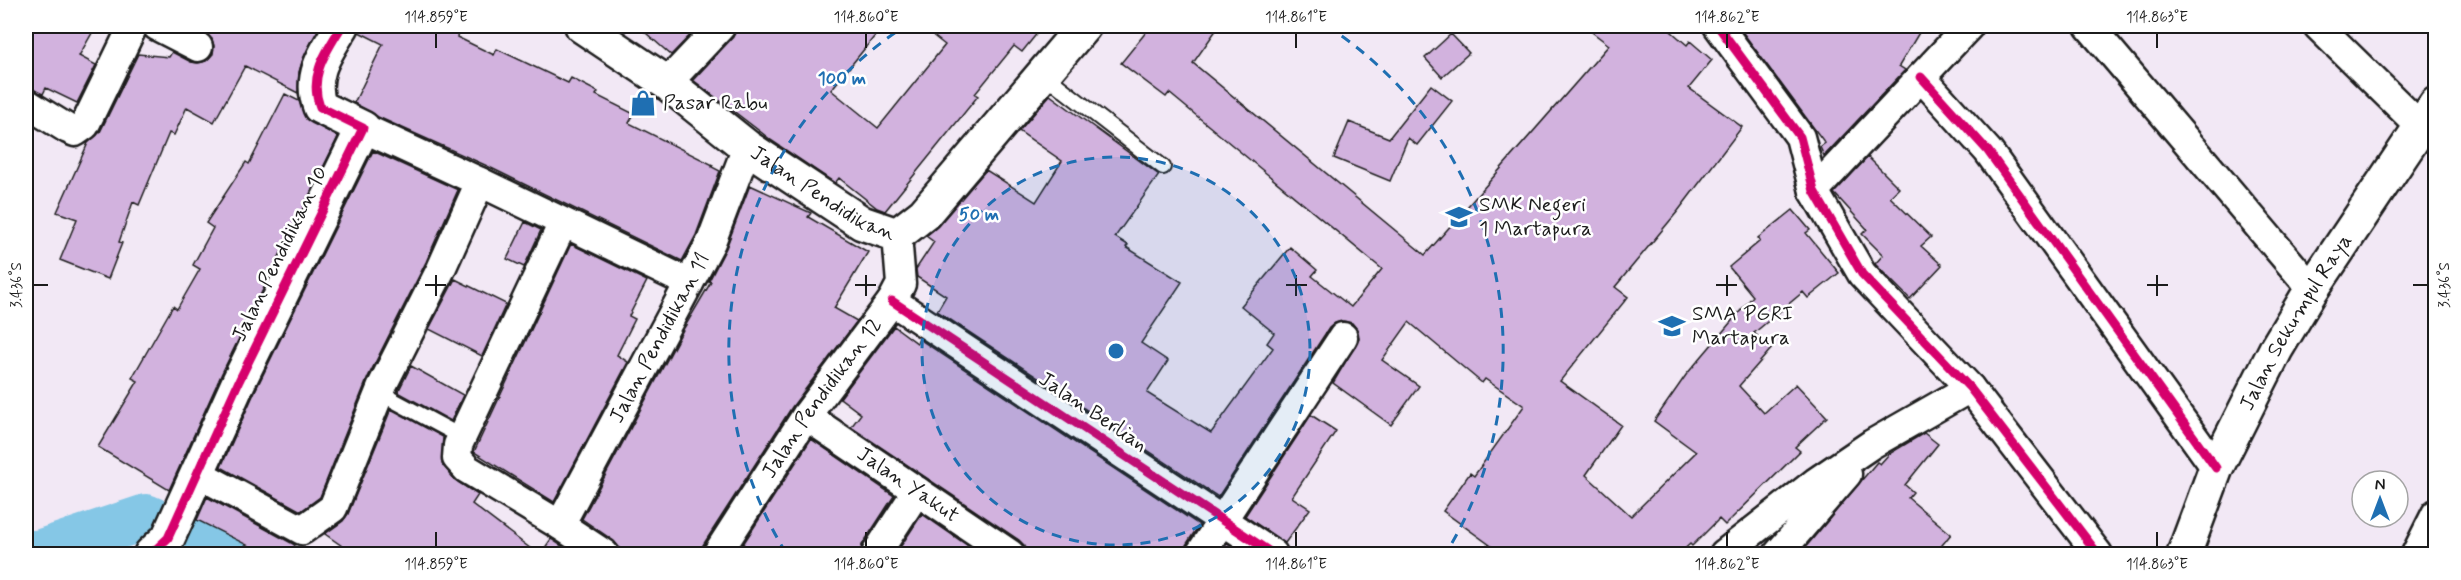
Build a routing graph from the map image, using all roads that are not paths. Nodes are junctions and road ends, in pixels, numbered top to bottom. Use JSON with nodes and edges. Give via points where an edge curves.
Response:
{"nodes":[{"id":1,"x":133,"y":26,"type":"edge"},
{"id":2,"x":157,"y":26,"type":"edge"},
{"id":3,"x":342,"y":26,"type":"edge"},
{"id":4,"x":582,"y":26,"type":"edge"},
{"id":5,"x":721,"y":26,"type":"edge"},
{"id":6,"x":1084,"y":26,"type":"edge"},
{"id":7,"x":1969,"y":26,"type":"edge"},
{"id":8,"x":2089,"y":26,"type":"edge"},
{"id":9,"x":2318,"y":26,"type":"edge"},
{"id":10,"x":1722,"y":27,"type":"edge"},
{"id":11,"x":198,"y":47,"type":"dead end"},
{"id":12,"x":1042,"y":73,"type":"junction"},
{"id":13,"x":1921,"y":77,"type":"junction"},
{"id":14,"x":667,"y":83,"type":"junction"},
{"id":15,"x":26,"y":103,"type":"edge"},
{"id":16,"x":2430,"y":124,"type":"edge"},
{"id":17,"x":363,"y":128,"type":"junction"},
{"id":18,"x":747,"y":147,"type":"junction"},
{"id":19,"x":1163,"y":167,"type":"dead end"},
{"id":20,"x":480,"y":182,"type":"junction"},
{"id":21,"x":1814,"y":190,"type":"junction"},
{"id":22,"x":563,"y":224,"type":"junction"},
{"id":23,"x":897,"y":236,"type":"junction"},
{"id":24,"x":689,"y":283,"type":"junction"},
{"id":25,"x":2312,"y":289,"type":"junction"},
{"id":26,"x":892,"y":301,"type":"junction"},
{"id":27,"x":1343,"y":337,"type":"dead end"},
{"id":28,"x":1970,"y":388,"type":"junction"},
{"id":29,"x":380,"y":393,"type":"junction"},
{"id":30,"x":806,"y":416,"type":"junction"},
{"id":31,"x":462,"y":437,"type":"junction"},
{"id":32,"x":1872,"y":444,"type":"junction"},
{"id":33,"x":2216,"y":468,"type":"junction"},
{"id":34,"x":199,"y":474,"type":"junction"},
{"id":35,"x":917,"y":491,"type":"junction"},
{"id":36,"x":2436,"y":514,"type":"edge"},
{"id":37,"x":1221,"y":520,"type":"junction"},
{"id":38,"x":560,"y":525,"type":"junction"},
{"id":39,"x":165,"y":538,"type":"edge"},
{"id":40,"x":604,"y":555,"type":"edge"},
{"id":41,"x":717,"y":555,"type":"edge"},
{"id":42,"x":876,"y":555,"type":"edge"},
{"id":43,"x":1010,"y":555,"type":"edge"},
{"id":44,"x":1200,"y":555,"type":"edge"},
{"id":45,"x":1273,"y":555,"type":"edge"},
{"id":46,"x":1724,"y":555,"type":"edge"},
{"id":47,"x":1778,"y":555,"type":"edge"},
{"id":48,"x":2098,"y":555,"type":"edge"},
{"id":49,"x":2184,"y":555,"type":"edge"},
{"id":50,"x":2416,"y":555,"type":"edge"}],
"edges":[{"from":1,"to":15,"type":"street","via":[[79,130],[68,129]]},
{"from":2,"to":11,"type":"street"},
{"from":3,"to":17,"type":"street","via":[[317,70],[316,94],[320,107]]},
{"from":4,"to":14,"type":"street","name":"Jalan Pendidikan"},
{"from":5,"to":14,"type":"street"},
{"from":6,"to":12,"type":"street","name":"Jalan Pendidikan"},
{"from":7,"to":13,"type":"street"},
{"from":8,"to":25,"type":"street"},
{"from":9,"to":16,"type":"street"},
{"from":10,"to":21,"type":"street","via":[[1800,137]]},
{"from":12,"to":19,"type":"lane"},
{"from":12,"to":23,"type":"street","name":"Jalan Pendidikan","via":[[924,214]]},
{"from":13,"to":21,"type":"street"},
{"from":13,"to":33,"type":"street","via":[[1988,151]]},
{"from":14,"to":18,"type":"street","name":"Jalan Pendidikan"},
{"from":16,"to":25,"type":"street","name":"Jalan Sekumpul Raya"},
{"from":17,"to":20,"type":"street"},
{"from":17,"to":34,"type":"street","name":"Jalan Pendidikan 10","via":[[238,381]]},
{"from":18,"to":23,"type":"street","name":"Jalan Pendidikan","via":[[862,223]]},
{"from":18,"to":24,"type":"street","name":"Jalan Pendidikan 11","via":[[711,242]]},
{"from":20,"to":22,"type":"street"},
{"from":20,"to":29,"type":"street"},
{"from":21,"to":28,"type":"street","via":[[1862,274]]},
{"from":22,"to":24,"type":"street"},
{"from":22,"to":31,"type":"street"},
{"from":23,"to":26,"type":"street","name":"Jalan Pendidikan 12","via":[[901,284]]},
{"from":24,"to":38,"type":"street","name":"Jalan Pendidikan 11"},
{"from":25,"to":33,"type":"street","name":"Jalan Sekumpul Raya","via":[[2276,349]]},
{"from":26,"to":30,"type":"street","name":"Jalan Pendidikan 12"},
{"from":26,"to":37,"type":"street","name":"Jalan Berlian"},
{"from":27,"to":37,"type":"street"},
{"from":28,"to":32,"type":"street"},
{"from":28,"to":48,"type":"street"},
{"from":29,"to":31,"type":"lane"},
{"from":29,"to":34,"type":"street","via":[[333,508],[302,530]]},
{"from":30,"to":35,"type":"street","name":"Jalan Yakut"},
{"from":30,"to":41,"type":"street","name":"Jalan Pendidikan 12"},
{"from":31,"to":38,"type":"street","via":[[457,458],[467,469]]},
{"from":32,"to":46,"type":"street","via":[[1816,482]]},
{"from":32,"to":47,"type":"street"},
{"from":33,"to":49,"type":"street","name":"Jalan Sekumpul Raya"},
{"from":34,"to":39,"type":"street","name":"Jalan Pendidikan 10"},
{"from":35,"to":42,"type":"street"},
{"from":35,"to":43,"type":"street","name":"Jalan Yakut"},
{"from":36,"to":50,"type":"street"},
{"from":37,"to":44,"type":"street"},
{"from":37,"to":45,"type":"street","name":"Jalan Berlian"},
{"from":38,"to":40,"type":"street"}]}
